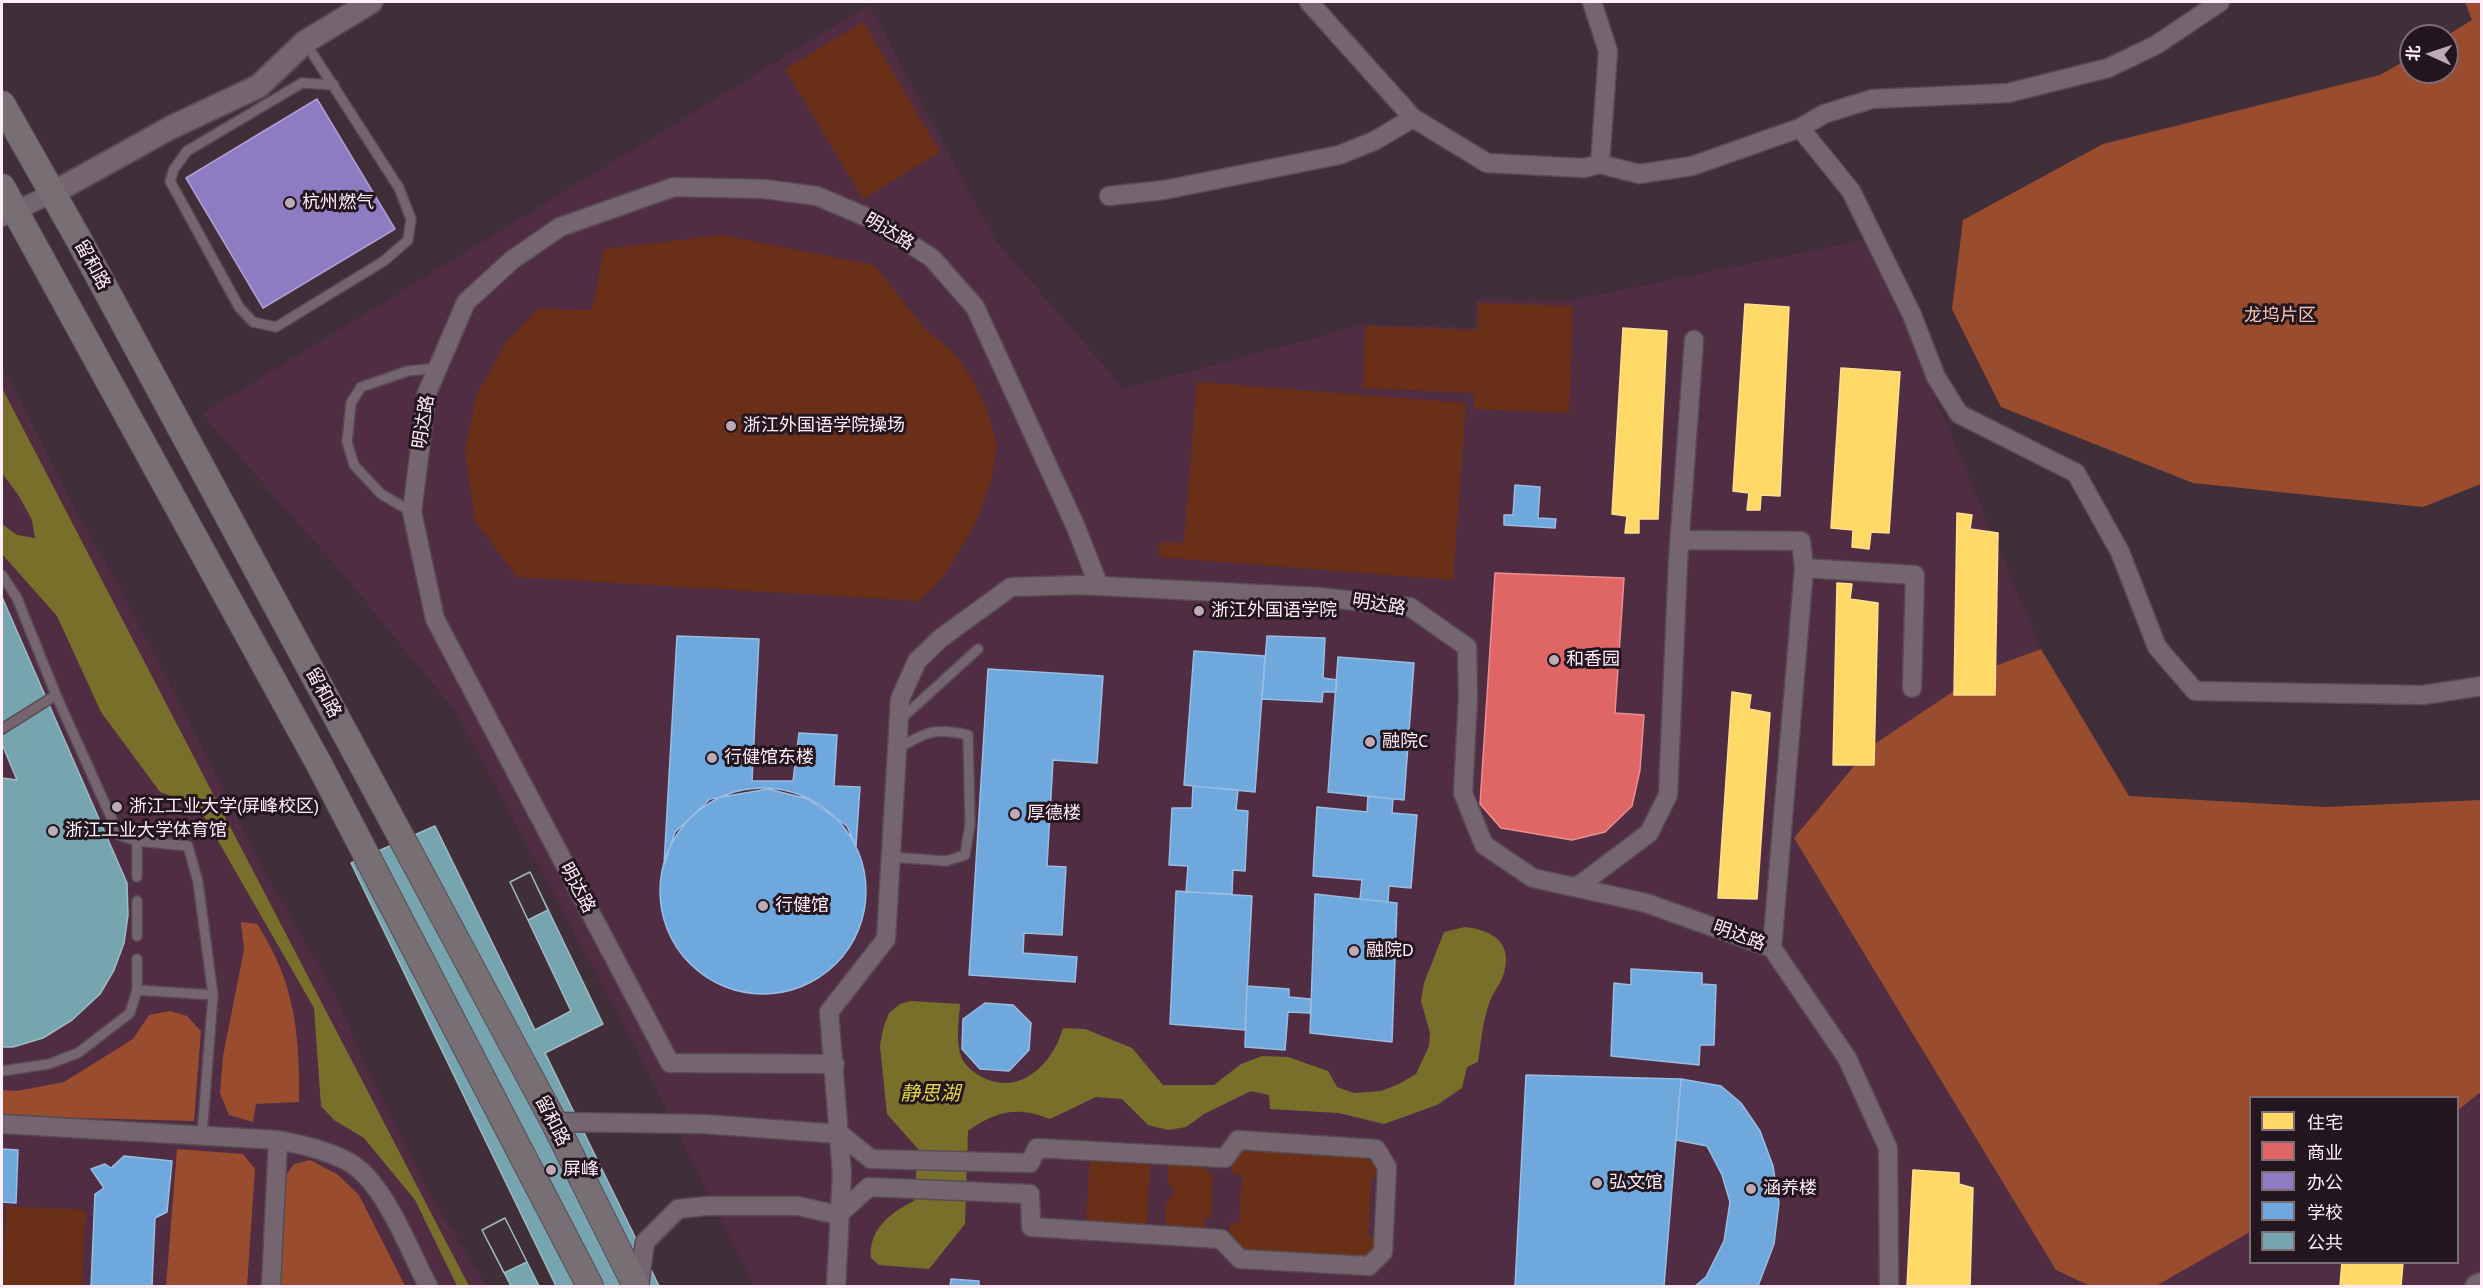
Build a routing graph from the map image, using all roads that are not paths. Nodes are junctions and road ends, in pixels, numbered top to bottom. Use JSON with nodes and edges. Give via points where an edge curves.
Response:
{"nodes":[{"id":1,"x":370,"y":2,"type":"edge"},
{"id":2,"x":1309,"y":2,"type":"edge"},
{"id":3,"x":1592,"y":2,"type":"edge"},
{"id":4,"x":2220,"y":2,"type":"edge"},
{"id":5,"x":305,"y":42,"type":"junction"},
{"id":6,"x":334,"y":85,"type":"junction"},
{"id":7,"x":2,"y":104,"type":"edge"},
{"id":8,"x":1413,"y":118,"type":"junction"},
{"id":9,"x":1800,"y":128,"type":"junction"},
{"id":10,"x":1600,"y":164,"type":"junction"},
{"id":11,"x":2,"y":187,"type":"edge"},
{"id":12,"x":51,"y":194,"type":"junction"},
{"id":13,"x":1109,"y":196,"type":"dead end"},
{"id":14,"x":8,"y":214,"type":"edge"},
{"id":15,"x":1694,"y":340,"type":"dead end"},
{"id":16,"x":437,"y":368,"type":"junction"},
{"id":17,"x":412,"y":512,"type":"junction"},
{"id":18,"x":1680,"y":540,"type":"junction"},
{"id":19,"x":1804,"y":568,"type":"junction"},
{"id":20,"x":2,"y":575,"type":"edge"},
{"id":21,"x":1099,"y":586,"type":"junction"},
{"id":22,"x":978,"y":649,"type":"dead end"},
{"id":23,"x":2481,"y":686,"type":"edge"},
{"id":24,"x":1912,"y":688,"type":"dead end"},
{"id":25,"x":56,"y":695,"type":"junction"},
{"id":26,"x":899,"y":720,"type":"junction"},
{"id":27,"x":2,"y":729,"type":"edge"},
{"id":28,"x":897,"y":748,"type":"junction"},
{"id":29,"x":137,"y":841,"type":"junction"},
{"id":30,"x":891,"y":857,"type":"junction"},
{"id":31,"x":137,"y":877,"type":"dead end"},
{"id":32,"x":1576,"y":887,"type":"junction"},
{"id":33,"x":137,"y":901,"type":"dead end"},
{"id":34,"x":137,"y":936,"type":"dead end"},
{"id":35,"x":1772,"y":948,"type":"junction"},
{"id":36,"x":138,"y":959,"type":"dead end"},
{"id":37,"x":138,"y":990,"type":"junction"},
{"id":38,"x":213,"y":995,"type":"junction"},
{"id":39,"x":835,"y":1064,"type":"junction"},
{"id":40,"x":2,"y":1071,"type":"edge"},
{"id":41,"x":554,"y":1122,"type":"junction"},
{"id":42,"x":2,"y":1124,"type":"edge"},
{"id":43,"x":840,"y":1134,"type":"junction"},
{"id":44,"x":202,"y":1135,"type":"junction"},
{"id":45,"x":278,"y":1140,"type":"junction"},
{"id":46,"x":838,"y":1215,"type":"junction"},
{"id":47,"x":2481,"y":1284,"type":"edge"},
{"id":48,"x":271,"y":1287,"type":"edge"},
{"id":49,"x":428,"y":1287,"type":"edge"},
{"id":50,"x":590,"y":1287,"type":"edge"},
{"id":51,"x":637,"y":1287,"type":"edge"},
{"id":52,"x":836,"y":1287,"type":"edge"},
{"id":53,"x":1889,"y":1287,"type":"edge"},
{"id":54,"x":2477,"y":1287,"type":"edge"}],
"edges":[{"from":1,"to":5,"type":"street"},
{"from":2,"to":8,"type":"street"},
{"from":3,"to":10,"type":"street","via":[[1608,51]]},
{"from":4,"to":9,"type":"street","via":[[2156,45],[2108,68],[2008,93],[1872,99],[1824,114]]},
{"from":5,"to":6,"type":"lane"},
{"from":5,"to":12,"type":"street","via":[[259,86],[170,128]]},
{"from":6,"to":6,"type":"lane","via":[[399,188],[411,219],[408,240],[384,261],[276,327],[253,322],[239,307],[170,181],[174,169],[187,151],[302,83]]},
{"from":7,"to":12,"type":"main road","name":"留和路"},
{"from":8,"to":10,"type":"street","via":[[1487,162],[1584,168]]},
{"from":8,"to":13,"type":"street","via":[[1374,141],[1339,155],[1164,190]]},
{"from":9,"to":10,"type":"street","via":[[1692,166],[1639,174]]},
{"from":9,"to":23,"type":"street","via":[[1851,190],[1912,315],[1936,377],[1959,414],[2076,473],[2120,552],[2157,647],[2195,691],[2423,695]]},
{"from":11,"to":14,"type":"main road","name":"留和路"},
{"from":12,"to":14,"type":"street"},
{"from":12,"to":41,"type":"main road","name":"留和路"},
{"from":14,"to":50,"type":"main road","name":"留和路","via":[[319,764]]},
{"from":15,"to":18,"type":"street"},
{"from":16,"to":17,"type":"street","name":"明达路","via":[[427,393]]},
{"from":16,"to":17,"type":"lane","via":[[408,370],[361,387],[351,403],[347,442],[354,465],[381,494]]},
{"from":16,"to":21,"type":"street","name":"明达路","via":[[466,302],[512,260],[561,227],[674,187],[764,189],[817,196],[871,219],[932,258],[975,307]]},
{"from":17,"to":39,"type":"street","name":"明达路","via":[[435,619],[670,1063]]},
{"from":18,"to":19,"type":"street","via":[[1801,542]]},
{"from":18,"to":32,"type":"street","via":[[1668,795],[1648,833]]},
{"from":19,"to":24,"type":"street","via":[[1915,575]]},
{"from":19,"to":35,"type":"street"},
{"from":20,"to":25,"type":"lane","via":[[17,598]]},
{"from":21,"to":26,"type":"street","via":[[1011,587],[941,638],[917,661],[900,699]]},
{"from":21,"to":32,"type":"street","name":"明达路","via":[[1319,597],[1410,607],[1467,647],[1463,793],[1484,845],[1533,878]]},
{"from":22,"to":26,"type":"lane"},
{"from":25,"to":27,"type":"lane"},
{"from":25,"to":29,"type":"lane","via":[[119,835]]},
{"from":26,"to":28,"type":"street"},
{"from":28,"to":30,"type":"street"},
{"from":28,"to":30,"type":"lane","via":[[924,732],[948,729],[968,735],[970,824],[965,855],[946,861]]},
{"from":29,"to":31,"type":"lane"},
{"from":29,"to":38,"type":"lane","via":[[188,846],[198,882]]},
{"from":30,"to":39,"type":"street","via":[[886,939],[829,1012]]},
{"from":32,"to":35,"type":"street","name":"明达路","via":[[1647,903]]},
{"from":33,"to":34,"type":"lane"},
{"from":35,"to":53,"type":"street","name":"明达路","via":[[1847,1058],[1888,1148]]},
{"from":36,"to":37,"type":"lane"},
{"from":37,"to":38,"type":"lane"},
{"from":37,"to":40,"type":"lane","via":[[130,1013],[78,1053],[50,1064]]},
{"from":38,"to":44,"type":"lane"},
{"from":39,"to":43,"type":"street"},
{"from":41,"to":43,"type":"street","via":[[703,1124]]},
{"from":41,"to":51,"type":"main road","name":"留和路"},
{"from":42,"to":44,"type":"street"},
{"from":43,"to":46,"type":"street"},
{"from":43,"to":46,"type":"street","via":[[871,1159],[1030,1163],[1037,1148],[1226,1158],[1238,1140],[1376,1149],[1387,1167],[1383,1252],[1369,1266],[1240,1259],[1221,1239],[1031,1227],[1030,1194],[870,1187]]},
{"from":44,"to":45,"type":"street"},
{"from":45,"to":48,"type":"street"},
{"from":45,"to":49,"type":"street","via":[[320,1149],[351,1164],[380,1192]]},
{"from":46,"to":51,"type":"street","via":[[798,1206],[678,1209],[645,1242]]},
{"from":46,"to":52,"type":"street"},
{"from":47,"to":54,"type":"street"}]}
